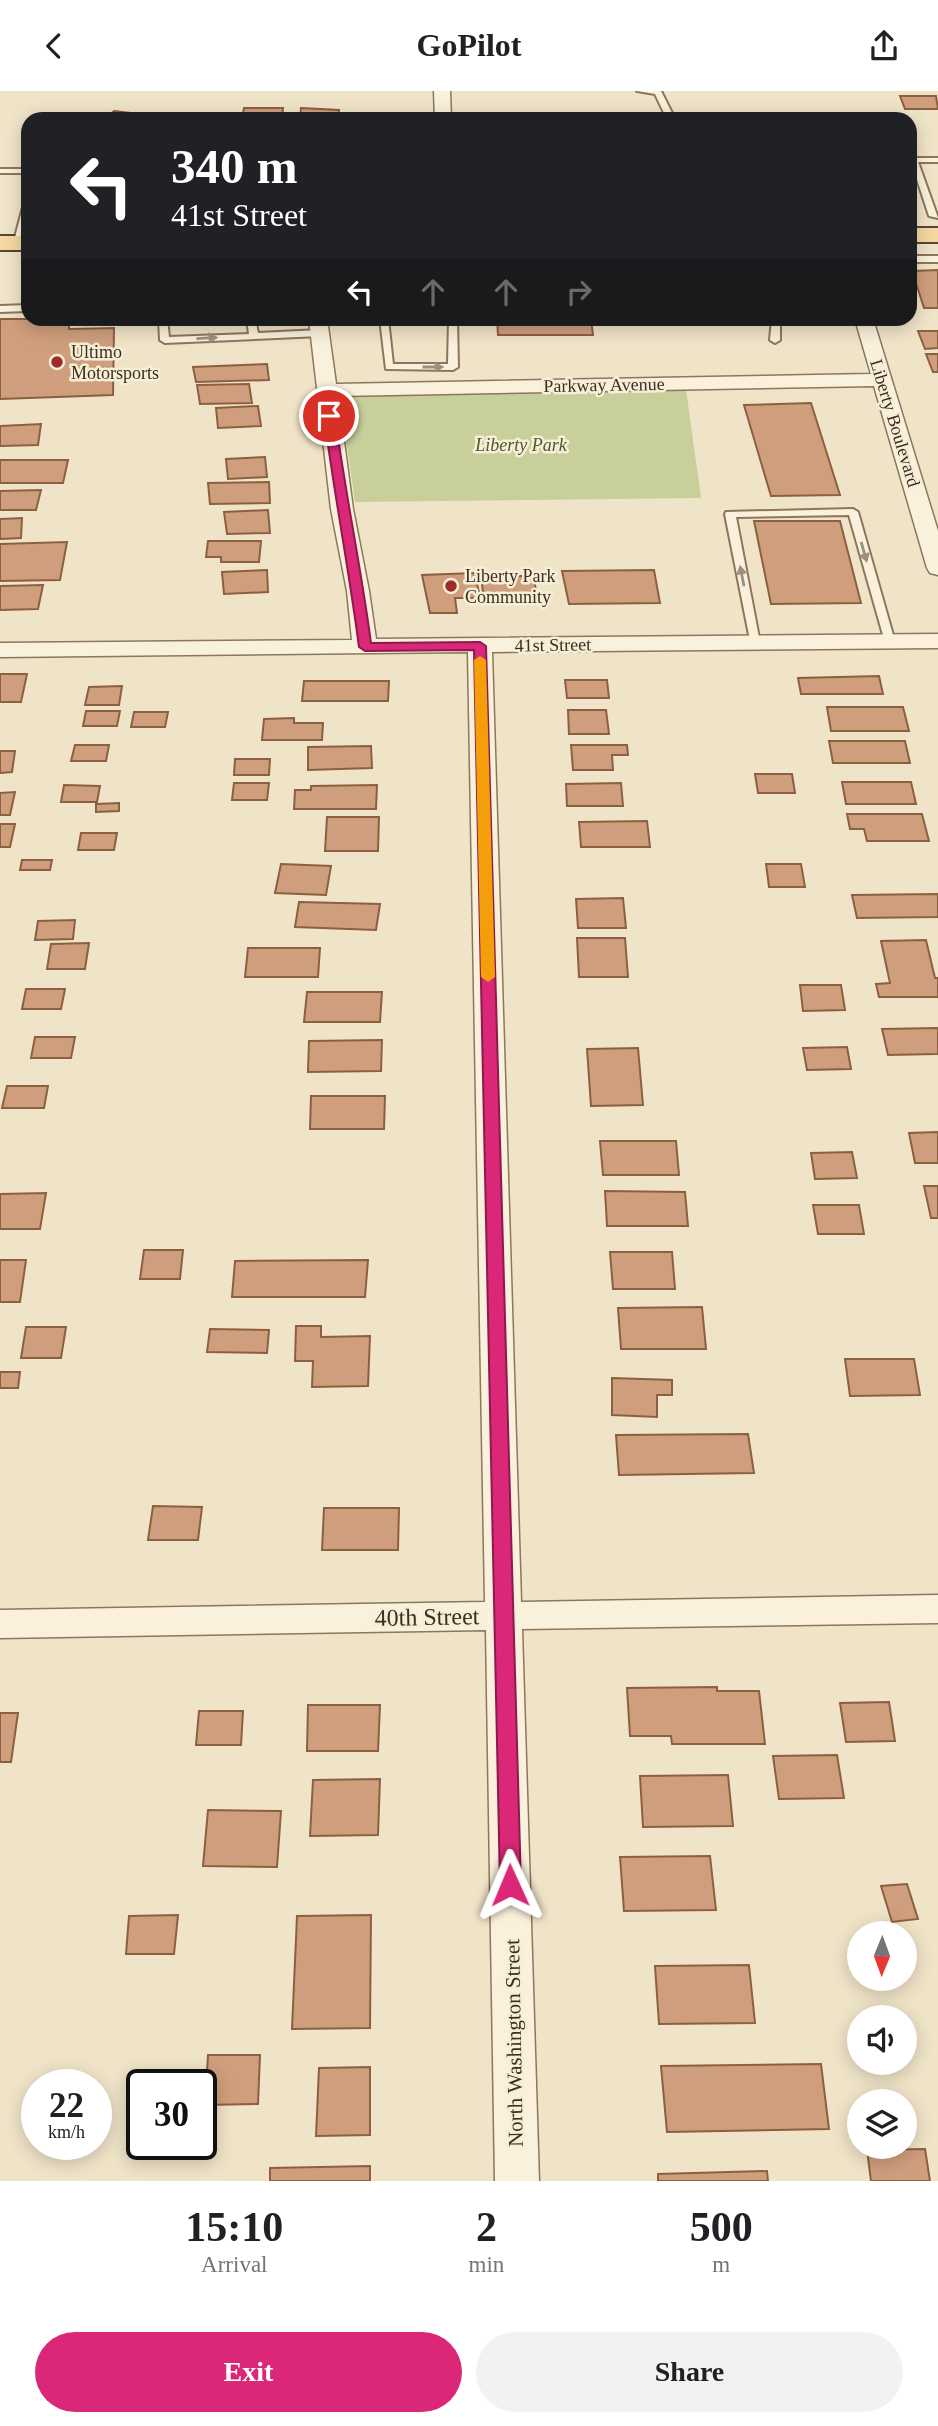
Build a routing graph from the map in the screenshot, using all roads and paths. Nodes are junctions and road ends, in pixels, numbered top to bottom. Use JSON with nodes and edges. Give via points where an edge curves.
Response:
{"nodes":[{"id":1,"x":442,"y":91,"type":"edge"},
{"id":2,"x":641,"y":91,"type":"edge"},
{"id":3,"x":443,"y":112,"type":"edge"},
{"id":4,"x":668,"y":112,"type":"edge"},
{"id":5,"x":917,"y":160,"type":"edge"},
{"id":6,"x":938,"y":160,"type":"edge"},
{"id":7,"x":0,"y":171,"type":"edge"},
{"id":8,"x":21,"y":171,"type":"edge"},
{"id":9,"x":917,"y":175,"type":"edge"},
{"id":10,"x":938,"y":216,"type":"edge"},
{"id":11,"x":21,"y":225,"type":"edge"},
{"id":12,"x":917,"y":235,"type":"edge"},
{"id":13,"x":938,"y":235,"type":"edge"},
{"id":14,"x":15,"y":243,"type":"edge"},
{"id":15,"x":917,"y":259,"type":"edge"},
{"id":16,"x":938,"y":259,"type":"edge"},
{"id":17,"x":21,"y":308,"type":"edge"},
{"id":18,"x":0,"y":309,"type":"edge"},
{"id":19,"x":164,"y":326,"type":"edge"},
{"id":20,"x":252,"y":326,"type":"edge"},
{"id":21,"x":319,"y":326,"type":"edge"},
{"id":22,"x":385,"y":326,"type":"edge"},
{"id":23,"x":453,"y":326,"type":"edge"},
{"id":24,"x":776,"y":326,"type":"edge"},
{"id":25,"x":866,"y":326,"type":"edge"},
{"id":26,"x":254,"y":336,"type":"junction"},
{"id":27,"x":775,"y":340,"type":"dead end"},
{"id":28,"x":409,"y":367,"type":"junction"},
{"id":29,"x":882,"y":380,"type":"junction"},
{"id":30,"x":410,"y":389,"type":"junction"},
{"id":31,"x":326,"y":390,"type":"junction"},
{"id":32,"x":938,"y":568,"type":"edge"},
{"id":33,"x":938,"y":641,"type":"edge"},
{"id":34,"x":890,"y":642,"type":"junction"},
{"id":35,"x":755,"y":643,"type":"junction"},
{"id":36,"x":480,"y":646,"type":"junction"},
{"id":37,"x":365,"y":647,"type":"junction"},
{"id":38,"x":0,"y":650,"type":"edge"},
{"id":39,"x":938,"y":1609,"type":"edge"},
{"id":40,"x":504,"y":1616,"type":"junction"},
{"id":41,"x":0,"y":1624,"type":"edge"},
{"id":42,"x":517,"y":2181,"type":"edge"}],
"edges":[{"from":1,"to":3,"type":"street"},
{"from":2,"to":4,"type":"lane","via":[[658,92]]},
{"from":5,"to":6,"type":"lane"},
{"from":7,"to":8,"type":"lane"},
{"from":9,"to":10,"type":"lane","via":[[933,216]]},
{"from":11,"to":14,"type":"lane"},
{"from":12,"to":13,"type":"main road"},
{"from":15,"to":16,"type":"lane"},
{"from":17,"to":18,"type":"lane"},
{"from":19,"to":26,"type":"lane","one_way":true,"via":[[165,340]]},
{"from":20,"to":26,"type":"lane"},
{"from":21,"to":26,"type":"lane"},
{"from":21,"to":31,"type":"street"},
{"from":22,"to":28,"type":"lane","via":[[389,367]]},
{"from":28,"to":23,"type":"lane","one_way":true,"via":[[453,367]]},
{"from":24,"to":27,"type":"lane"},
{"from":25,"to":29,"type":"street","name":"Liberty Boulevard"},
{"from":28,"to":30,"type":"lane"},
{"from":29,"to":30,"type":"street","name":"Parkway Avenue"},
{"from":29,"to":32,"type":"street","name":"Liberty Boulevard"},
{"from":30,"to":31,"type":"street","name":"Parkway Avenue"},
{"from":31,"to":37,"type":"street"},
{"from":33,"to":34,"type":"street","name":"41st Street"},
{"from":34,"to":35,"type":"street","name":"41st Street"},
{"from":35,"to":34,"type":"lane","one_way":true,"via":[[730,513],[853,512]]},
{"from":35,"to":36,"type":"street","name":"41st Street"},
{"from":36,"to":37,"type":"street","name":"41st Street"},
{"from":36,"to":40,"type":"street","name":"North Washington Street"},
{"from":37,"to":38,"type":"street","name":"41st Street"},
{"from":39,"to":40,"type":"street","name":"40th Street"},
{"from":40,"to":41,"type":"street","name":"40th Street"},
{"from":40,"to":42,"type":"street","name":"North Washington Street"}]}
